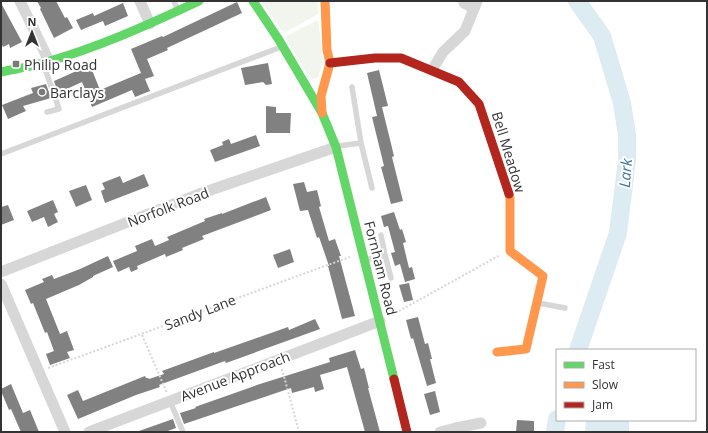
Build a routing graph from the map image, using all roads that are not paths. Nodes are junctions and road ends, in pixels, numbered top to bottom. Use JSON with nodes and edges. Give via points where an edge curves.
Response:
{"nodes":[{"id":1,"x":20,"y":1,"type":"edge"},
{"id":2,"x":140,"y":1,"type":"edge"},
{"id":3,"x":174,"y":1,"type":"edge"},
{"id":4,"x":199,"y":1,"type":"edge"},
{"id":5,"x":253,"y":1,"type":"edge"},
{"id":6,"x":325,"y":1,"type":"edge"},
{"id":7,"x":472,"y":4,"type":"edge"},
{"id":8,"x":178,"y":12,"type":"junction"},
{"id":9,"x":150,"y":24,"type":"junction"},
{"id":10,"x":283,"y":46,"type":"junction"},
{"id":11,"x":46,"y":62,"type":"junction"},
{"id":12,"x":325,"y":62,"type":"junction"},
{"id":13,"x":432,"y":70,"type":"junction"},
{"id":14,"x":1,"y":72,"type":"edge"},
{"id":15,"x":312,"y":77,"type":"dead end"},
{"id":16,"x":307,"y":87,"type":"junction"},
{"id":17,"x":352,"y":87,"type":"dead end"},
{"id":18,"x":47,"y":112,"type":"dead end"},
{"id":19,"x":322,"y":113,"type":"junction"},
{"id":20,"x":361,"y":143,"type":"junction"},
{"id":21,"x":336,"y":147,"type":"junction"},
{"id":22,"x":1,"y":154,"type":"edge"},
{"id":23,"x":372,"y":188,"type":"dead end"},
{"id":24,"x":381,"y":235,"type":"dead end"},
{"id":25,"x":385,"y":255,"type":"junction"},
{"id":26,"x":364,"y":256,"type":"junction"},
{"id":27,"x":1,"y":272,"type":"edge"},
{"id":28,"x":391,"y":278,"type":"dead end"},
{"id":29,"x":1,"y":284,"type":"edge"},
{"id":30,"x":538,"y":303,"type":"junction"},
{"id":31,"x":565,"y":308,"type":"dead end"},
{"id":32,"x":380,"y":321,"type":"junction"},
{"id":33,"x":497,"y":352,"type":"dead end"},
{"id":34,"x":170,"y":401,"type":"junction"},
{"id":35,"x":480,"y":423,"type":"dead end"},
{"id":36,"x":457,"y":430,"type":"edge"},
{"id":37,"x":65,"y":432,"type":"edge"},
{"id":38,"x":89,"y":432,"type":"edge"},
{"id":39,"x":183,"y":432,"type":"edge"},
{"id":40,"x":407,"y":432,"type":"edge"},
{"id":41,"x":440,"y":432,"type":"edge"}],
"edges":[{"from":1,"to":11,"type":"street"},
{"from":2,"to":9,"type":"street"},
{"from":3,"to":8,"type":"lane"},
{"from":4,"to":8,"type":"street"},
{"from":5,"to":10,"type":"street","name":"Fornham Road"},
{"from":6,"to":12,"type":"street","name":"Fornham Road"},
{"from":7,"to":13,"type":"street","via":[[465,31],[443,52]]},
{"from":8,"to":9,"type":"street"},
{"from":9,"to":11,"type":"street","via":[[104,43]]},
{"from":10,"to":16,"type":"street","name":"Fornham Road"},
{"from":10,"to":22,"type":"lane"},
{"from":11,"to":14,"type":"street"},
{"from":11,"to":18,"type":"lane","via":[[59,109]]},
{"from":12,"to":13,"type":"street","name":"Bell Meadow","via":[[390,57],[401,58]]},
{"from":12,"to":19,"type":"street","name":"Fornham Road"},
{"from":13,"to":30,"type":"street","name":"Bell Meadow","via":[[459,82],[479,104],[510,198],[510,251],[543,276]]},
{"from":15,"to":16,"type":"street"},
{"from":16,"to":19,"type":"street","name":"Fornham Road"},
{"from":17,"to":20,"type":"lane"},
{"from":19,"to":21,"type":"street","name":"Fornham Road"},
{"from":20,"to":21,"type":"lane"},
{"from":20,"to":23,"type":"lane"},
{"from":21,"to":26,"type":"street","name":"Fornham Road"},
{"from":21,"to":27,"type":"street","name":"Norfolk Road","via":[[199,194]]},
{"from":24,"to":25,"type":"lane"},
{"from":25,"to":26,"type":"lane"},
{"from":25,"to":28,"type":"lane"},
{"from":26,"to":32,"type":"street","name":"Fornham Road"},
{"from":29,"to":37,"type":"street"},
{"from":30,"to":31,"type":"lane"},
{"from":30,"to":33,"type":"street","via":[[526,349]]},
{"from":32,"to":34,"type":"street","name":"Avenue Approach"},
{"from":32,"to":40,"type":"street","name":"Fornham Road"},
{"from":34,"to":38,"type":"street","name":"Avenue Approach"},
{"from":34,"to":39,"type":"lane"},
{"from":35,"to":36,"type":"street"},
{"from":36,"to":41,"type":"street"}]}
